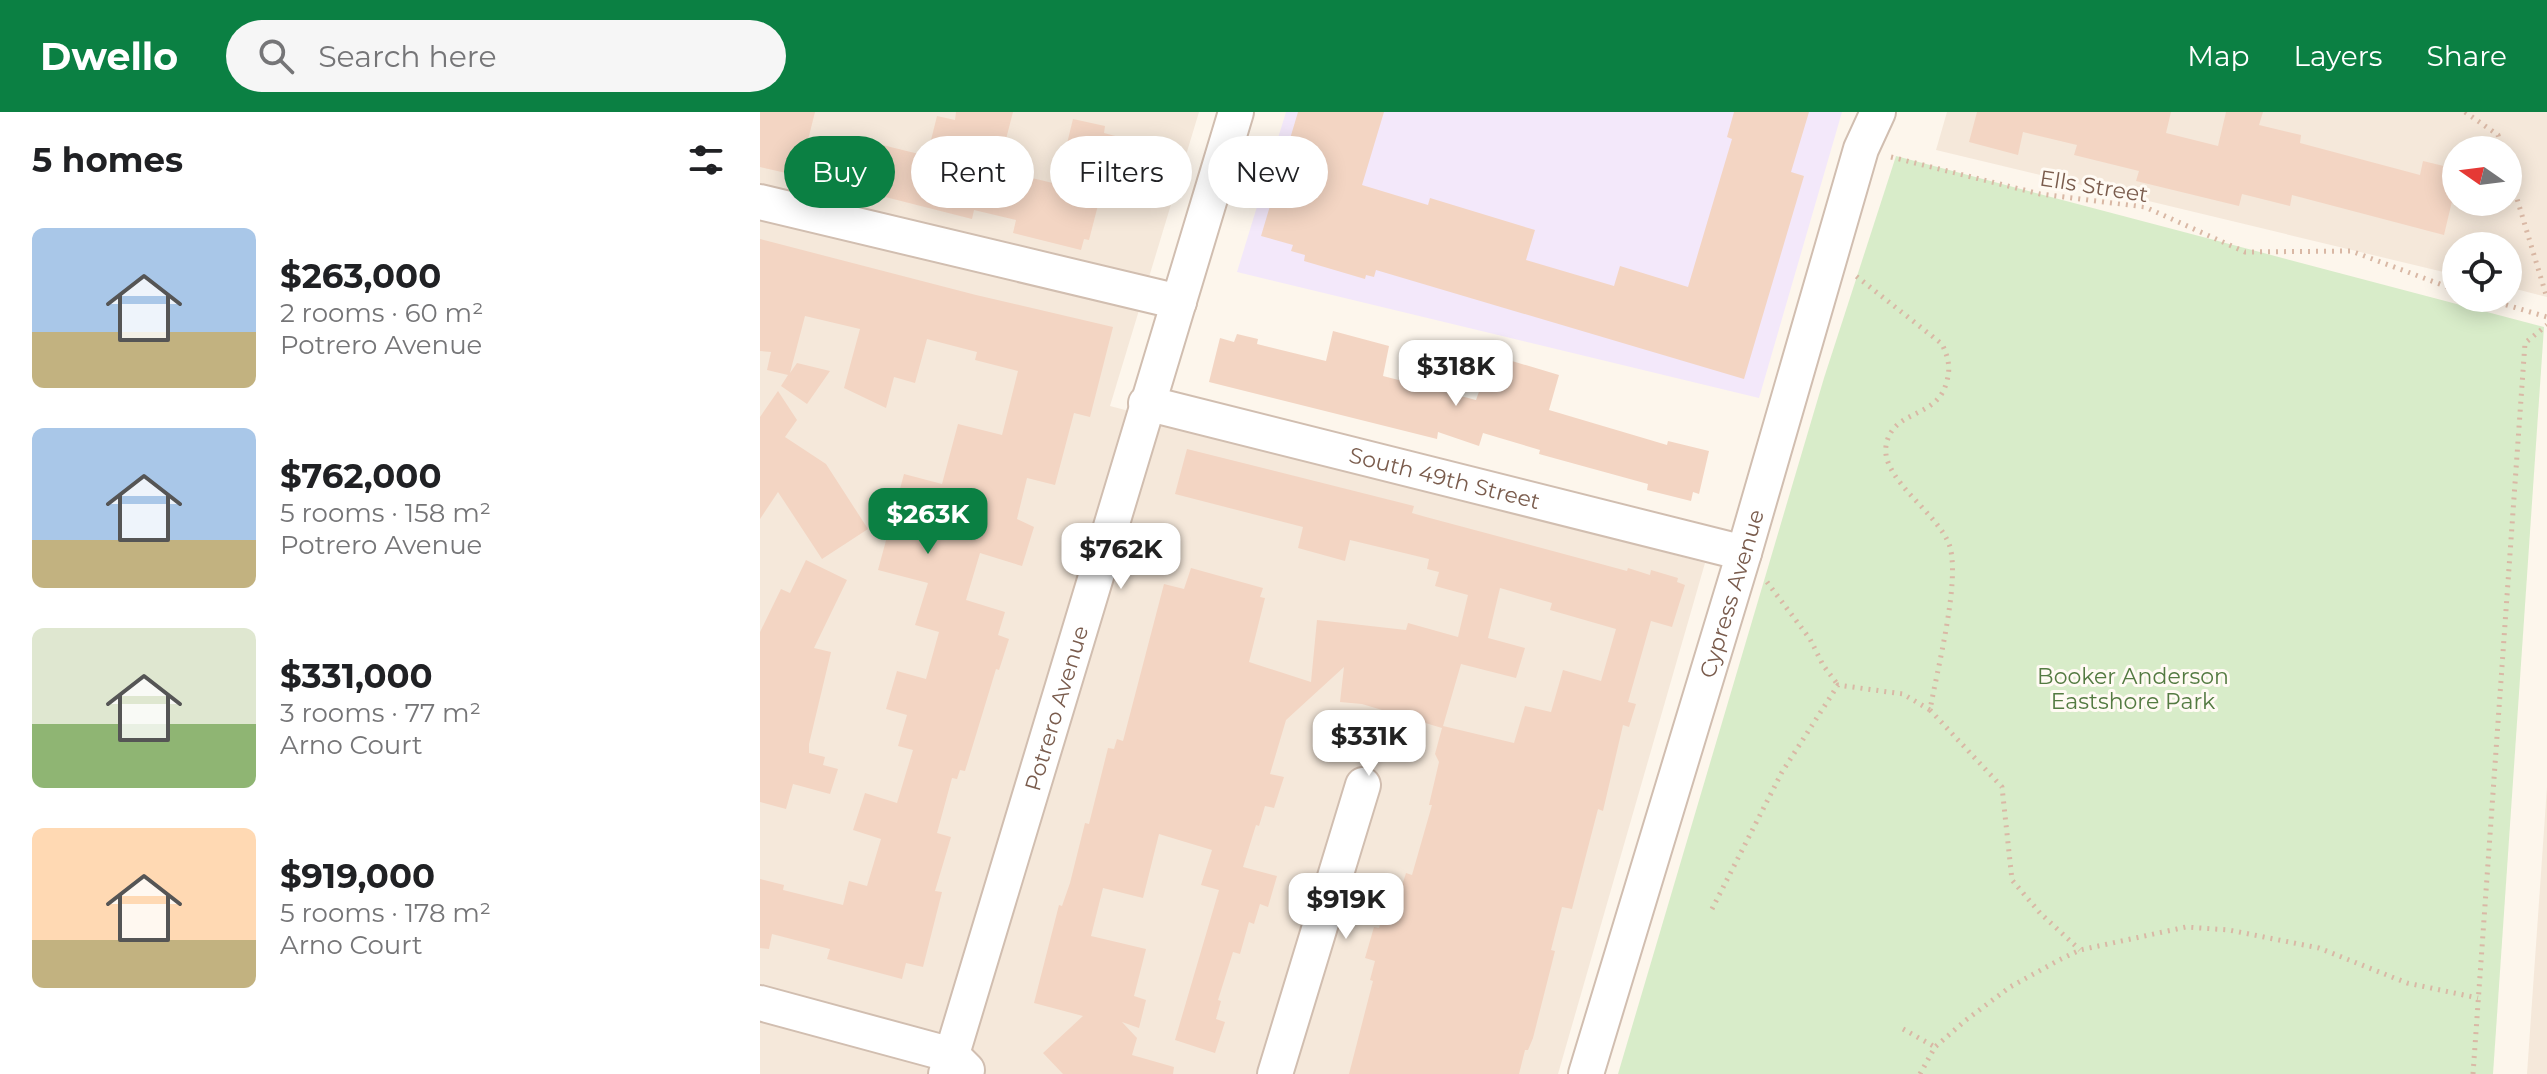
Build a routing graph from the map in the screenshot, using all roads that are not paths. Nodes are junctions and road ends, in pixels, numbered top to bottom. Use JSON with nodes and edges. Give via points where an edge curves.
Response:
{"nodes":[{"id":1,"x":1236,"y":112,"type":"edge"},
{"id":2,"x":1878,"y":112,"type":"edge"},
{"id":3,"x":760,"y":202,"type":"edge"},
{"id":4,"x":1179,"y":302,"type":"junction"},
{"id":5,"x":1146,"y":403,"type":"junction"},
{"id":6,"x":1744,"y":553,"type":"junction"},
{"id":7,"x":1363,"y":785,"type":"dead end"},
{"id":8,"x":760,"y":1003,"type":"edge"},
{"id":9,"x":956,"y":1068,"type":"edge"},
{"id":10,"x":1275,"y":1074,"type":"edge"},
{"id":11,"x":1586,"y":1074,"type":"edge"}],
"edges":[{"from":1,"to":4,"type":"street","name":"Potrero Avenue"},
{"from":2,"to":6,"type":"street","name":"Cypress Avenue","via":[[1861,149]]},
{"from":3,"to":4,"type":"street"},
{"from":4,"to":5,"type":"street","name":"Potrero Avenue"},
{"from":5,"to":6,"type":"street","name":"South 49th Street"},
{"from":5,"to":9,"type":"street","name":"Potrero Avenue"},
{"from":6,"to":11,"type":"street","name":"Cypress Avenue"},
{"from":7,"to":10,"type":"street"},
{"from":8,"to":9,"type":"street"}]}
